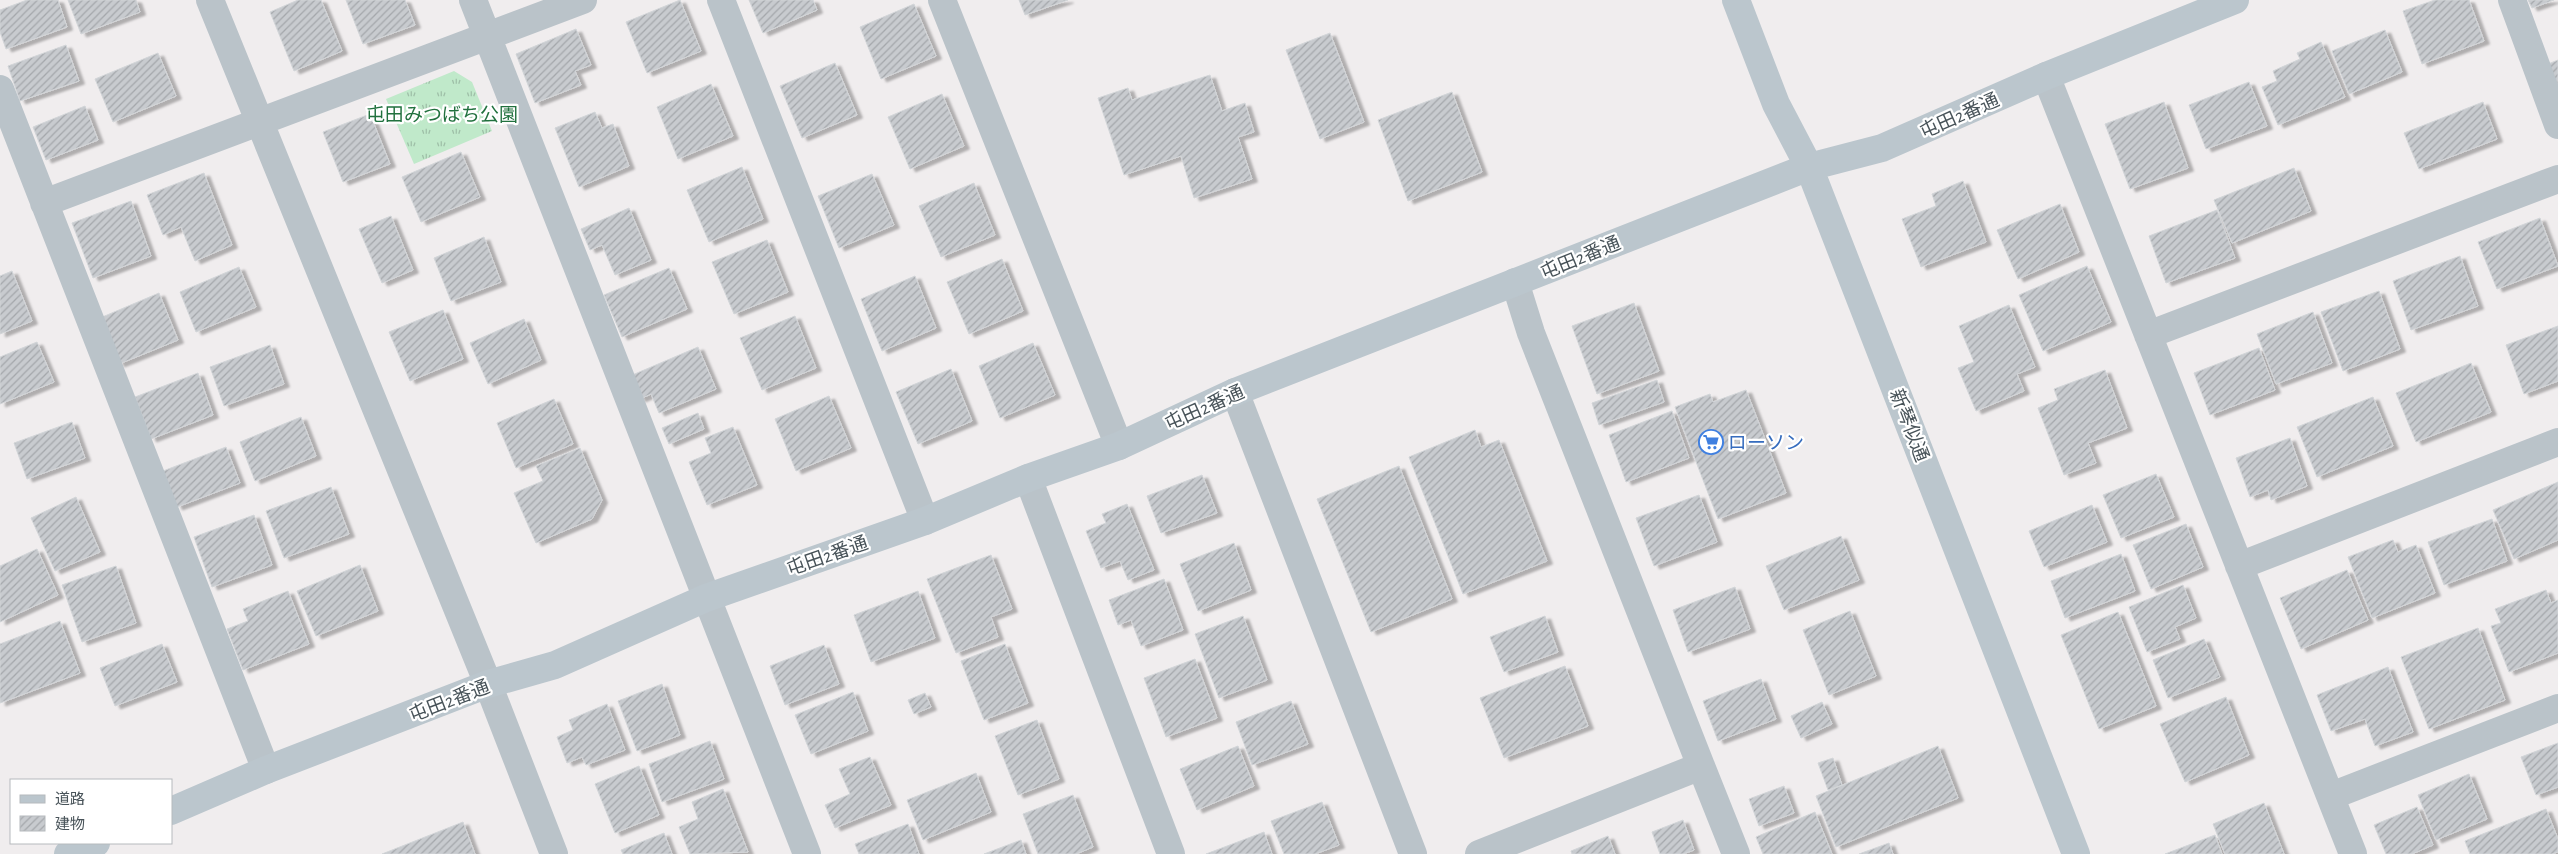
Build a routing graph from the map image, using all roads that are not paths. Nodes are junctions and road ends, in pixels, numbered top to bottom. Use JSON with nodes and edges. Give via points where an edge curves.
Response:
{"nodes":[{"id":1,"x":210,"y":0,"type":"edge"},
{"id":2,"x":473,"y":0,"type":"edge"},
{"id":3,"x":583,"y":0,"type":"edge"},
{"id":4,"x":721,"y":0,"type":"edge"},
{"id":5,"x":942,"y":0,"type":"edge"},
{"id":6,"x":1736,"y":0,"type":"edge"},
{"id":7,"x":2235,"y":0,"type":"edge"},
{"id":8,"x":2512,"y":0,"type":"edge"},
{"id":9,"x":486,"y":35,"type":"junction"},
{"id":10,"x":2046,"y":76,"type":"junction"},
{"id":11,"x":0,"y":89,"type":"edge"},
{"id":12,"x":258,"y":122,"type":"junction"},
{"id":13,"x":2558,"y":125,"type":"edge"},
{"id":14,"x":8,"y":131,"type":"edge"},
{"id":15,"x":1809,"y":167,"type":"junction"},
{"id":16,"x":2558,"y":179,"type":"edge"},
{"id":17,"x":44,"y":204,"type":"junction"},
{"id":18,"x":1516,"y":282,"type":"junction"},
{"id":19,"x":2148,"y":335,"type":"junction"},
{"id":20,"x":1235,"y":392,"type":"junction"},
{"id":21,"x":2558,"y":442,"type":"edge"},
{"id":22,"x":1119,"y":446,"type":"junction"},
{"id":23,"x":1028,"y":478,"type":"junction"},
{"id":24,"x":925,"y":521,"type":"junction"},
{"id":25,"x":2239,"y":566,"type":"junction"},
{"id":26,"x":706,"y":598,"type":"junction"},
{"id":27,"x":488,"y":684,"type":"junction"},
{"id":28,"x":2558,"y":708,"type":"edge"},
{"id":29,"x":1702,"y":766,"type":"junction"},
{"id":30,"x":266,"y":770,"type":"junction"},
{"id":31,"x":2331,"y":796,"type":"junction"},
{"id":32,"x":172,"y":811,"type":"edge"},
{"id":33,"x":554,"y":854,"type":"edge"},
{"id":34,"x":807,"y":854,"type":"edge"},
{"id":35,"x":1171,"y":854,"type":"edge"},
{"id":36,"x":1414,"y":854,"type":"edge"},
{"id":37,"x":1479,"y":854,"type":"edge"},
{"id":38,"x":1736,"y":854,"type":"edge"},
{"id":39,"x":2076,"y":854,"type":"edge"},
{"id":40,"x":2353,"y":854,"type":"edge"}],
"edges":[{"from":1,"to":12,"type":"street"},
{"from":2,"to":9,"type":"street"},
{"from":3,"to":9,"type":"street"},
{"from":4,"to":24,"type":"street"},
{"from":5,"to":22,"type":"street"},
{"from":6,"to":15,"type":"street","name":"新琴似通","via":[[1776,104]]},
{"from":7,"to":10,"type":"street","name":"屯田2番通"},
{"from":8,"to":13,"type":"street"},
{"from":9,"to":12,"type":"street"},
{"from":9,"to":26,"type":"street"},
{"from":10,"to":15,"type":"street","name":"屯田2番通","via":[[1882,148]]},
{"from":10,"to":19,"type":"street"},
{"from":11,"to":14,"type":"street"},
{"from":12,"to":17,"type":"street"},
{"from":12,"to":27,"type":"street"},
{"from":14,"to":17,"type":"street"},
{"from":15,"to":18,"type":"street","name":"屯田2番通"},
{"from":15,"to":39,"type":"street","name":"新琴似通"},
{"from":16,"to":19,"type":"street"},
{"from":17,"to":30,"type":"street"},
{"from":18,"to":20,"type":"street","name":"屯田2番通"},
{"from":18,"to":29,"type":"street","via":[[1531,332]]},
{"from":19,"to":25,"type":"street"},
{"from":20,"to":22,"type":"street","name":"屯田2番通"},
{"from":20,"to":36,"type":"street"},
{"from":21,"to":25,"type":"street"},
{"from":22,"to":23,"type":"street","name":"屯田2番通"},
{"from":23,"to":24,"type":"street","name":"屯田2番通"},
{"from":23,"to":35,"type":"street"},
{"from":24,"to":26,"type":"street","name":"屯田2番通"},
{"from":25,"to":31,"type":"street"},
{"from":26,"to":27,"type":"street","name":"屯田2番通","via":[[555,665]]},
{"from":26,"to":34,"type":"street"},
{"from":27,"to":30,"type":"street","name":"屯田2番通"},
{"from":27,"to":33,"type":"street"},
{"from":28,"to":31,"type":"street"},
{"from":29,"to":37,"type":"street"},
{"from":29,"to":38,"type":"street"},
{"from":30,"to":32,"type":"street","name":"屯田2番通"},
{"from":31,"to":40,"type":"street"}]}
